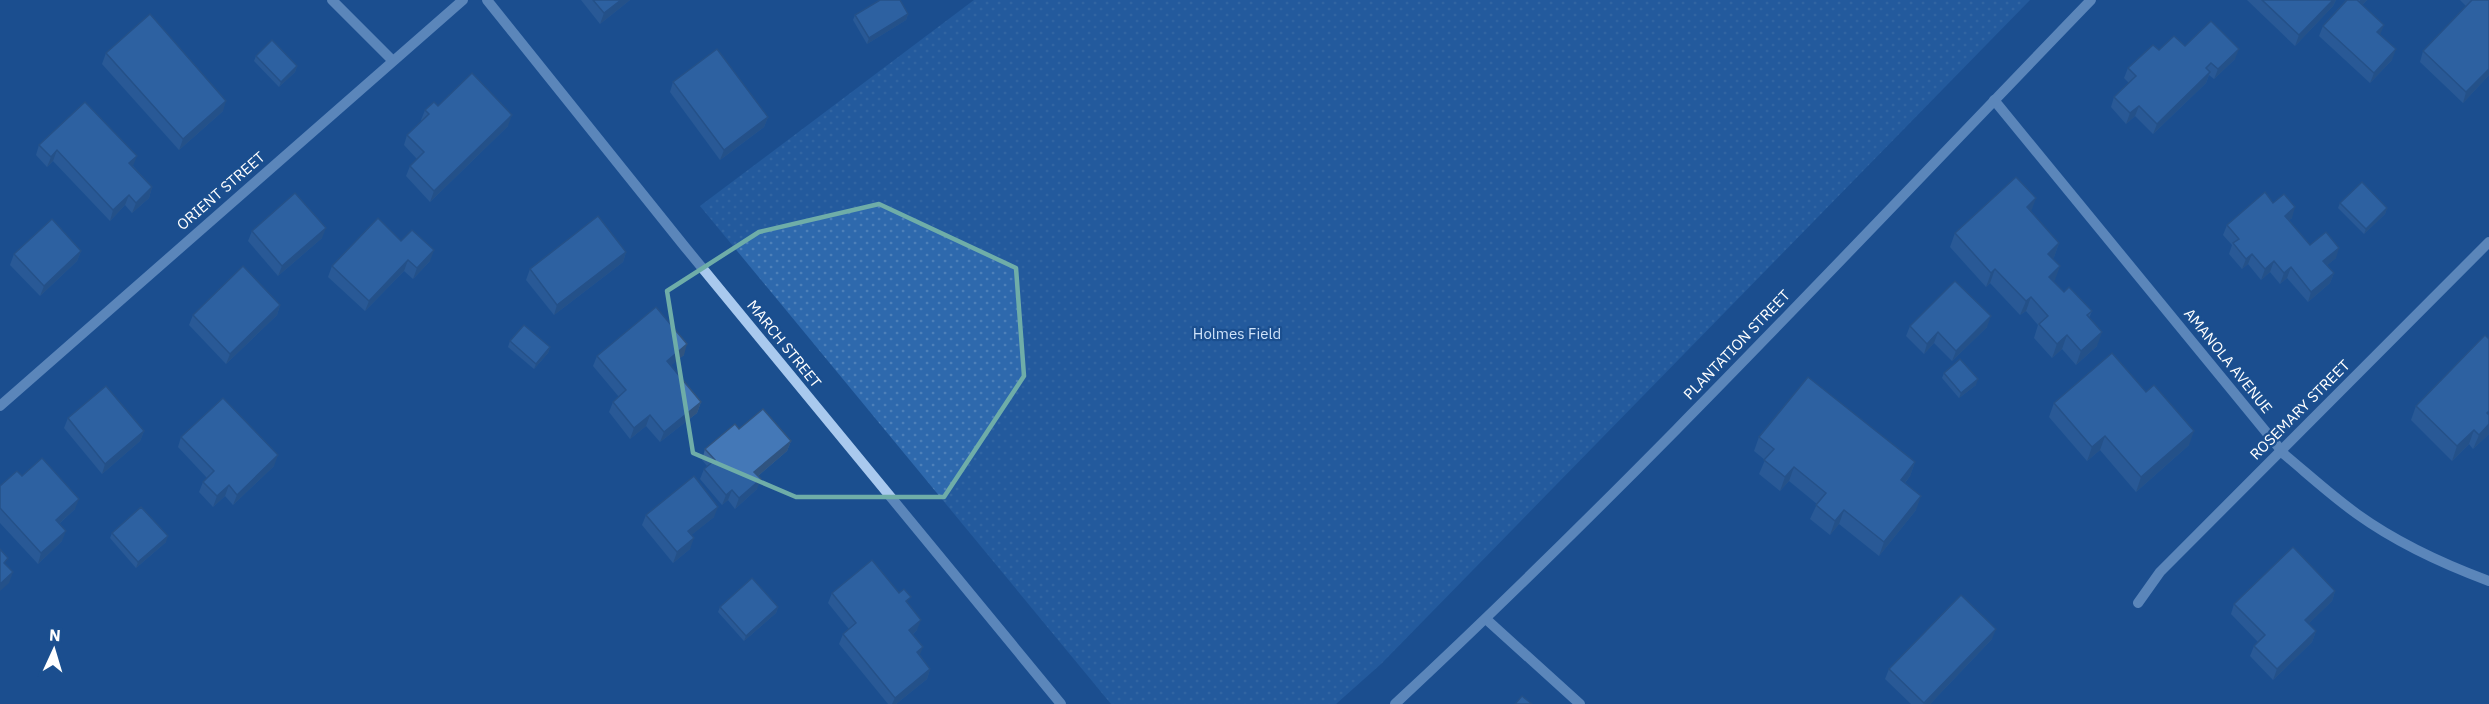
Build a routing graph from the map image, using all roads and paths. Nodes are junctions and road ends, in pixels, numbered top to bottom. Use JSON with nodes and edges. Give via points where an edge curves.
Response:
{"nodes":[{"id":1,"x":332,"y":0,"type":"edge"},
{"id":2,"x":463,"y":0,"type":"edge"},
{"id":3,"x":487,"y":0,"type":"edge"},
{"id":4,"x":2091,"y":0,"type":"edge"},
{"id":5,"x":392,"y":60,"type":"junction"},
{"id":6,"x":1994,"y":100,"type":"junction"},
{"id":7,"x":2489,"y":242,"type":"edge"},
{"id":8,"x":0,"y":406,"type":"edge"},
{"id":9,"x":2281,"y":450,"type":"junction"},
{"id":10,"x":2489,"y":581,"type":"edge"},
{"id":11,"x":2138,"y":603,"type":"dead end"},
{"id":12,"x":1486,"y":619,"type":"junction"},
{"id":13,"x":1060,"y":704,"type":"edge"},
{"id":14,"x":1395,"y":704,"type":"edge"},
{"id":15,"x":1580,"y":704,"type":"edge"}],
"edges":[{"from":1,"to":5,"type":"street"},
{"from":2,"to":5,"type":"street","name":"ORIENT STREET"},
{"from":3,"to":13,"type":"street","name":"MARCH STREET"},
{"from":4,"to":6,"type":"street","name":"PLANTATION STREET"},
{"from":5,"to":8,"type":"street","name":"ORIENT STREET"},
{"from":6,"to":9,"type":"street","name":"AMANOLA AVENUE"},
{"from":6,"to":12,"type":"street","name":"PLANTATION STREET","via":[[1698,407]]},
{"from":7,"to":9,"type":"street","name":"ROSEMARY STREET"},
{"from":9,"to":10,"type":"street","name":"AMANOLA AVENUE","via":[[2333,496],[2382,531]]},
{"from":9,"to":11,"type":"street","name":"ROSEMARY STREET","via":[[2160,572]]},
{"from":12,"to":14,"type":"street","name":"PLANTATION STREET"},
{"from":12,"to":15,"type":"street"}]}
